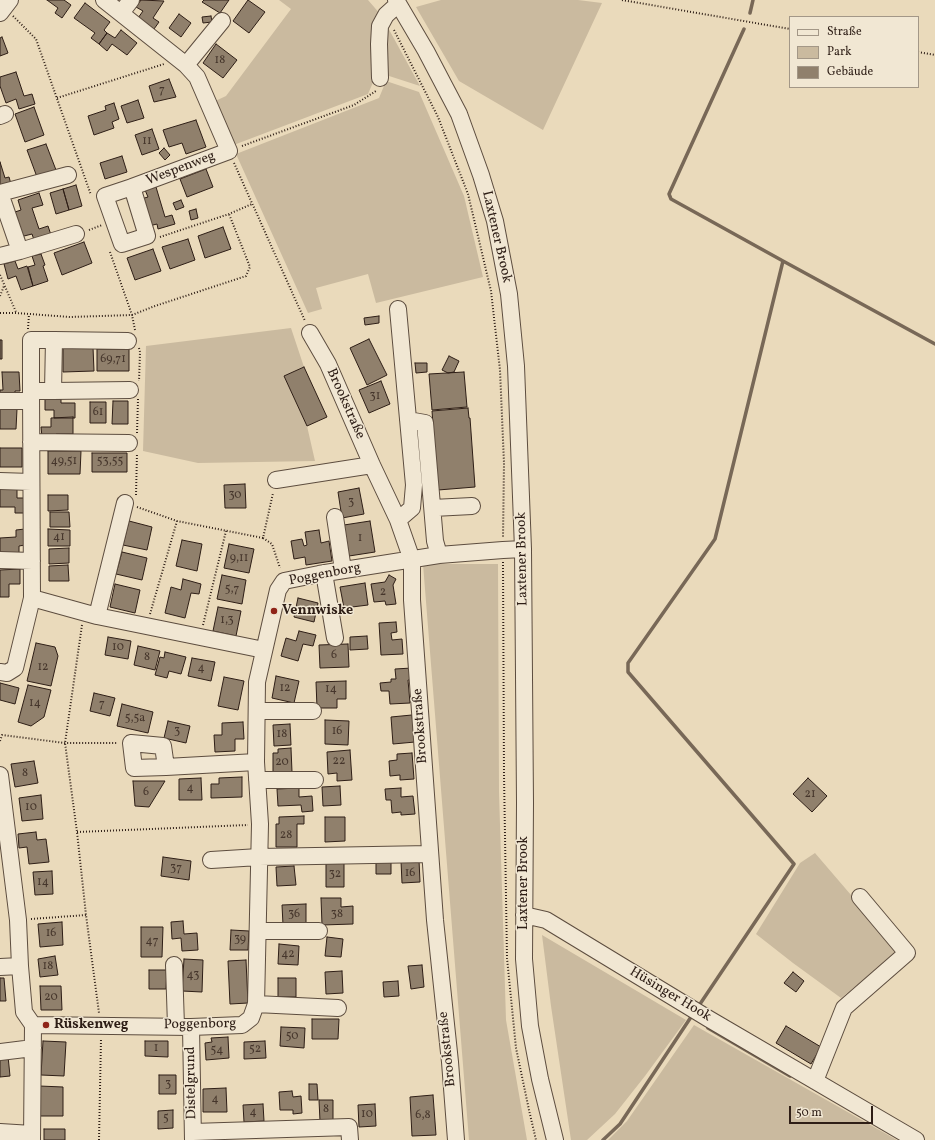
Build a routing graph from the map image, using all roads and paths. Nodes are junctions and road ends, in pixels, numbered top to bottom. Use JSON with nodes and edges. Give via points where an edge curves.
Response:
{"nodes":[{"id":1,"x":104,"y":0,"type":"edge"},
{"id":2,"x":131,"y":0,"type":"edge"},
{"id":3,"x":622,"y":0,"type":"edge"},
{"id":4,"x":397,"y":2,"type":"edge"},
{"id":5,"x":5,"y":7,"type":"edge"},
{"id":6,"x":121,"y":13,"type":"junction"},
{"id":7,"x":222,"y":21,"type":"dead end"},
{"id":8,"x":789,"y":28,"type":"edge"},
{"id":9,"x":919,"y":52,"type":"edge"},
{"id":10,"x":935,"y":55,"type":"edge"},
{"id":11,"x":182,"y":62,"type":"junction"},
{"id":12,"x":380,"y":78,"type":"joint"},
{"id":13,"x":57,"y":98,"type":"junction"},
{"id":14,"x":229,"y":151,"type":"junction"},
{"id":15,"x":68,"y":175,"type":"dead end"},
{"id":16,"x":132,"y":188,"type":"junction"},
{"id":17,"x":0,"y":193,"type":"edge"},
{"id":18,"x":92,"y":197,"type":"dead end"},
{"id":19,"x":252,"y":204,"type":"junction"},
{"id":20,"x":229,"y":214,"type":"junction"},
{"id":21,"x":114,"y":222,"type":"junction"},
{"id":22,"x":76,"y":234,"type":"joint"},
{"id":23,"x":147,"y":236,"type":"junction"},
{"id":24,"x":109,"y":248,"type":"dead end"},
{"id":25,"x":20,"y":251,"type":"junction"},
{"id":26,"x":0,"y":256,"type":"edge"},
{"id":27,"x":0,"y":274,"type":"edge"},
{"id":28,"x":4,"y":286,"type":"junction"},
{"id":29,"x":0,"y":296,"type":"edge"},
{"id":30,"x":398,"y":309,"type":"dead end"},
{"id":31,"x":0,"y":313,"type":"edge"},
{"id":32,"x":16,"y":313,"type":"junction"},
{"id":33,"x":132,"y":315,"type":"junction"},
{"id":34,"x":310,"y":334,"type":"joint"},
{"id":35,"x":54,"y":340,"type":"junction"},
{"id":36,"x":134,"y":340,"type":"junction"},
{"id":37,"x":53,"y":391,"type":"junction"},
{"id":38,"x":136,"y":391,"type":"junction"},
{"id":39,"x":31,"y":396,"type":"junction"},
{"id":40,"x":0,"y":401,"type":"edge"},
{"id":41,"x":408,"y":420,"type":"junction"},
{"id":42,"x":31,"y":442,"type":"junction"},
{"id":43,"x":134,"y":444,"type":"junction"},
{"id":44,"x":372,"y":465,"type":"junction"},
{"id":45,"x":430,"y":469,"type":"junction"},
{"id":46,"x":412,"y":472,"type":"junction"},
{"id":47,"x":276,"y":480,"type":"dead end"},
{"id":48,"x":0,"y":482,"type":"edge"},
{"id":49,"x":31,"y":482,"type":"junction"},
{"id":50,"x":131,"y":501,"type":"joint"},
{"id":51,"x":472,"y":506,"type":"dead end"},
{"id":52,"x":433,"y":508,"type":"junction"},
{"id":53,"x":335,"y":518,"type":"dead end"},
{"id":54,"x":398,"y":520,"type":"junction"},
{"id":55,"x":176,"y":521,"type":"dead end"},
{"id":56,"x":226,"y":531,"type":"dead end"},
{"id":57,"x":263,"y":538,"type":"dead end"},
{"id":58,"x":523,"y":549,"type":"junction"},
{"id":59,"x":439,"y":555,"type":"junction"},
{"id":60,"x":0,"y":560,"type":"edge"},
{"id":61,"x":412,"y":560,"type":"junction"},
{"id":62,"x":32,"y":561,"type":"junction"},
{"id":63,"x":343,"y":570,"type":"junction"},
{"id":64,"x":324,"y":573,"type":"junction"},
{"id":65,"x":284,"y":581,"type":"junction"},
{"id":66,"x":32,"y":598,"type":"junction"},
{"id":67,"x":98,"y":616,"type":"junction"},
{"id":68,"x":147,"y":627,"type":"junction"},
{"id":69,"x":201,"y":637,"type":"junction"},
{"id":70,"x":335,"y":638,"type":"dead end"},
{"id":71,"x":264,"y":650,"type":"junction"},
{"id":72,"x":0,"y":672,"type":"edge"},
{"id":73,"x":257,"y":711,"type":"junction"},
{"id":74,"x":313,"y":711,"type":"dead end"},
{"id":75,"x":0,"y":741,"type":"edge"},
{"id":76,"x":131,"y":743,"type":"junction"},
{"id":77,"x":256,"y":762,"type":"junction"},
{"id":78,"x":166,"y":767,"type":"junction"},
{"id":79,"x":0,"y":780,"type":"edge"},
{"id":80,"x":257,"y":780,"type":"junction"},
{"id":81,"x":315,"y":780,"type":"dead end"},
{"id":82,"x":260,"y":824,"type":"junction"},
{"id":83,"x":77,"y":832,"type":"dead end"},
{"id":84,"x":430,"y":854,"type":"junction"},
{"id":85,"x":259,"y":857,"type":"junction"},
{"id":86,"x":211,"y":860,"type":"dead end"},
{"id":87,"x":6,"y":865,"type":"edge"},
{"id":88,"x":860,"y":897,"type":"dead end"},
{"id":89,"x":86,"y":915,"type":"dead end"},
{"id":90,"x":524,"y":915,"type":"junction"},
{"id":91,"x":18,"y":920,"type":"junction"},
{"id":92,"x":258,"y":931,"type":"junction"},
{"id":93,"x":319,"y":931,"type":"dead end"},
{"id":94,"x":174,"y":965,"type":"dead end"},
{"id":95,"x":20,"y":966,"type":"junction"},
{"id":96,"x":0,"y":967,"type":"edge"},
{"id":97,"x":256,"y":1004,"type":"junction"},
{"id":98,"x":338,"y":1008,"type":"dead end"},
{"id":99,"x":33,"y":1025,"type":"junction"},
{"id":100,"x":184,"y":1026,"type":"junction"},
{"id":101,"x":33,"y":1048,"type":"junction"},
{"id":102,"x":0,"y":1052,"type":"edge"},
{"id":103,"x":815,"y":1081,"type":"junction"},
{"id":104,"x":0,"y":1132,"type":"edge"},
{"id":105,"x":318,"y":1134,"type":"edge"},
{"id":106,"x":193,"y":1136,"type":"edge"},
{"id":107,"x":32,"y":1137,"type":"edge"},
{"id":108,"x":350,"y":1140,"type":"edge"},
{"id":109,"x":456,"y":1140,"type":"edge"},
{"id":110,"x":555,"y":1140,"type":"edge"},
{"id":111,"x":916,"y":1140,"type":"edge"}],
"edges":[{"from":1,"to":6,"type":"street","name":"Wespenweg"},
{"from":2,"to":6,"type":"street"},
{"from":3,"to":8,"type":"path"},
{"from":4,"to":12,"type":"street","via":[[380,26]]},
{"from":4,"to":58,"type":"street","name":"Laxtener Brook","via":[[459,114],[495,221],[509,294],[516,366]]},
{"from":5,"to":13,"type":"path","via":[[36,39]]},
{"from":6,"to":11,"type":"street","name":"Wespenweg"},
{"from":7,"to":11,"type":"street"},
{"from":9,"to":10,"type":"path"},
{"from":11,"to":13,"type":"path"},
{"from":11,"to":14,"type":"street","name":"Wespenweg","via":[[197,77]]},
{"from":12,"to":14,"type":"path","via":[[376,91],[354,106]]},
{"from":13,"to":18,"type":"path"},
{"from":14,"to":16,"type":"street","name":"Wespenweg"},
{"from":14,"to":19,"type":"path"},
{"from":15,"to":17,"type":"street"},
{"from":16,"to":21,"type":"street","name":"Wespenweg","via":[[105,196]]},
{"from":16,"to":23,"type":"street","name":"Wespenweg"},
{"from":17,"to":25,"type":"street"},
{"from":19,"to":20,"type":"path"},
{"from":19,"to":34,"type":"path"},
{"from":20,"to":23,"type":"path","via":[[151,240]]},
{"from":20,"to":33,"type":"path","via":[[250,267],[246,276]]},
{"from":21,"to":22,"type":"path"},
{"from":21,"to":23,"type":"street","name":"Wespenweg","via":[[122,244]]},
{"from":22,"to":25,"type":"street"},
{"from":24,"to":33,"type":"path"},
{"from":25,"to":26,"type":"street"},
{"from":27,"to":28,"type":"path"},
{"from":28,"to":29,"type":"path"},
{"from":28,"to":32,"type":"path"},
{"from":30,"to":41,"type":"street"},
{"from":31,"to":32,"type":"path"},
{"from":32,"to":33,"type":"path","via":[[70,317]]},
{"from":33,"to":36,"type":"path"},
{"from":34,"to":44,"type":"street","name":"Brookstraße","via":[[328,364]]},
{"from":35,"to":36,"type":"street"},
{"from":35,"to":37,"type":"street"},
{"from":35,"to":39,"type":"street","via":[[31,340]]},
{"from":36,"to":38,"type":"path","via":[[140,352]]},
{"from":37,"to":38,"type":"street"},
{"from":37,"to":39,"type":"street"},
{"from":38,"to":43,"type":"path"},
{"from":39,"to":40,"type":"street"},
{"from":39,"to":42,"type":"street"},
{"from":41,"to":45,"type":"street","via":[[425,422]]},
{"from":41,"to":46,"type":"street"},
{"from":42,"to":43,"type":"street"},
{"from":42,"to":49,"type":"street"},
{"from":43,"to":50,"type":"path"},
{"from":44,"to":47,"type":"street"},
{"from":44,"to":54,"type":"street","name":"Brookstraße"},
{"from":45,"to":46,"type":"street"},
{"from":45,"to":52,"type":"street"},
{"from":46,"to":54,"type":"street","via":[[412,508]]},
{"from":48,"to":49,"type":"street"},
{"from":49,"to":62,"type":"street"},
{"from":50,"to":67,"type":"street"},
{"from":51,"to":52,"type":"street"},
{"from":52,"to":59,"type":"street","via":[[435,541]]},
{"from":53,"to":63,"type":"street"},
{"from":54,"to":61,"type":"street","name":"Brookstraße"},
{"from":55,"to":68,"type":"path"},
{"from":56,"to":69,"type":"path"},
{"from":57,"to":65,"type":"path","via":[[272,544]]},
{"from":58,"to":59,"type":"street","name":"Poggenborg"},
{"from":58,"to":90,"type":"street","name":"Laxtener Brook"},
{"from":59,"to":61,"type":"street","name":"Poggenborg"},
{"from":60,"to":62,"type":"street"},
{"from":61,"to":63,"type":"street","name":"Poggenborg"},
{"from":61,"to":84,"type":"street","name":"Brookstraße","via":[[412,600]]},
{"from":62,"to":66,"type":"street"},
{"from":63,"to":64,"type":"street","name":"Poggenborg"},
{"from":64,"to":65,"type":"street","name":"Poggenborg"},
{"from":64,"to":70,"type":"street"},
{"from":65,"to":71,"type":"street","name":"Poggenborg","via":[[278,590]]},
{"from":66,"to":67,"type":"street"},
{"from":66,"to":72,"type":"street","via":[[15,668],[7,673]]},
{"from":67,"to":68,"type":"street"},
{"from":68,"to":69,"type":"street"},
{"from":69,"to":71,"type":"street"},
{"from":71,"to":73,"type":"street","name":"Poggenborg","via":[[257,682]]},
{"from":73,"to":74,"type":"street"},
{"from":73,"to":77,"type":"street","name":"Poggenborg"},
{"from":75,"to":76,"type":"path","via":[[2,735],[65,743]]},
{"from":76,"to":78,"type":"street","via":[[163,746]]},
{"from":76,"to":78,"type":"street","via":[[134,768]]},
{"from":77,"to":78,"type":"street"},
{"from":77,"to":80,"type":"street","name":"Poggenborg"},
{"from":79,"to":87,"type":"street"},
{"from":80,"to":81,"type":"street"},
{"from":80,"to":82,"type":"street","name":"Poggenborg"},
{"from":82,"to":83,"type":"path"},
{"from":82,"to":85,"type":"street","name":"Poggenborg"},
{"from":84,"to":85,"type":"street"},
{"from":84,"to":109,"type":"street","name":"Brookstraße"},
{"from":85,"to":86,"type":"street"},
{"from":85,"to":92,"type":"street","name":"Poggenborg"},
{"from":87,"to":91,"type":"street"},
{"from":88,"to":103,"type":"street","via":[[907,952],[844,1008]]},
{"from":89,"to":91,"type":"path"},
{"from":90,"to":103,"type":"street","name":"Hüsinger Hook","via":[[546,920]]},
{"from":90,"to":110,"type":"street","name":"Laxtener Brook","via":[[524,959],[530,1026]]},
{"from":91,"to":95,"type":"street"},
{"from":92,"to":93,"type":"street"},
{"from":92,"to":97,"type":"street","name":"Poggenborg"},
{"from":94,"to":100,"type":"street","name":"Distelgrund"},
{"from":95,"to":96,"type":"street"},
{"from":95,"to":99,"type":"street","via":[[24,1012]]},
{"from":97,"to":98,"type":"street"},
{"from":97,"to":100,"type":"street","name":"Poggenborg","via":[[251,1018],[242,1025]]},
{"from":99,"to":100,"type":"street","name":"Poggenborg"},
{"from":99,"to":101,"type":"street"},
{"from":100,"to":106,"type":"street","name":"Distelgrund"},
{"from":101,"to":102,"type":"street"},
{"from":101,"to":107,"type":"street"},
{"from":103,"to":111,"type":"street","name":"Hüsinger Hook"},
{"from":104,"to":107,"type":"street"},
{"from":105,"to":106,"type":"street"},
{"from":105,"to":108,"type":"street","via":[[349,1127]]}]}
